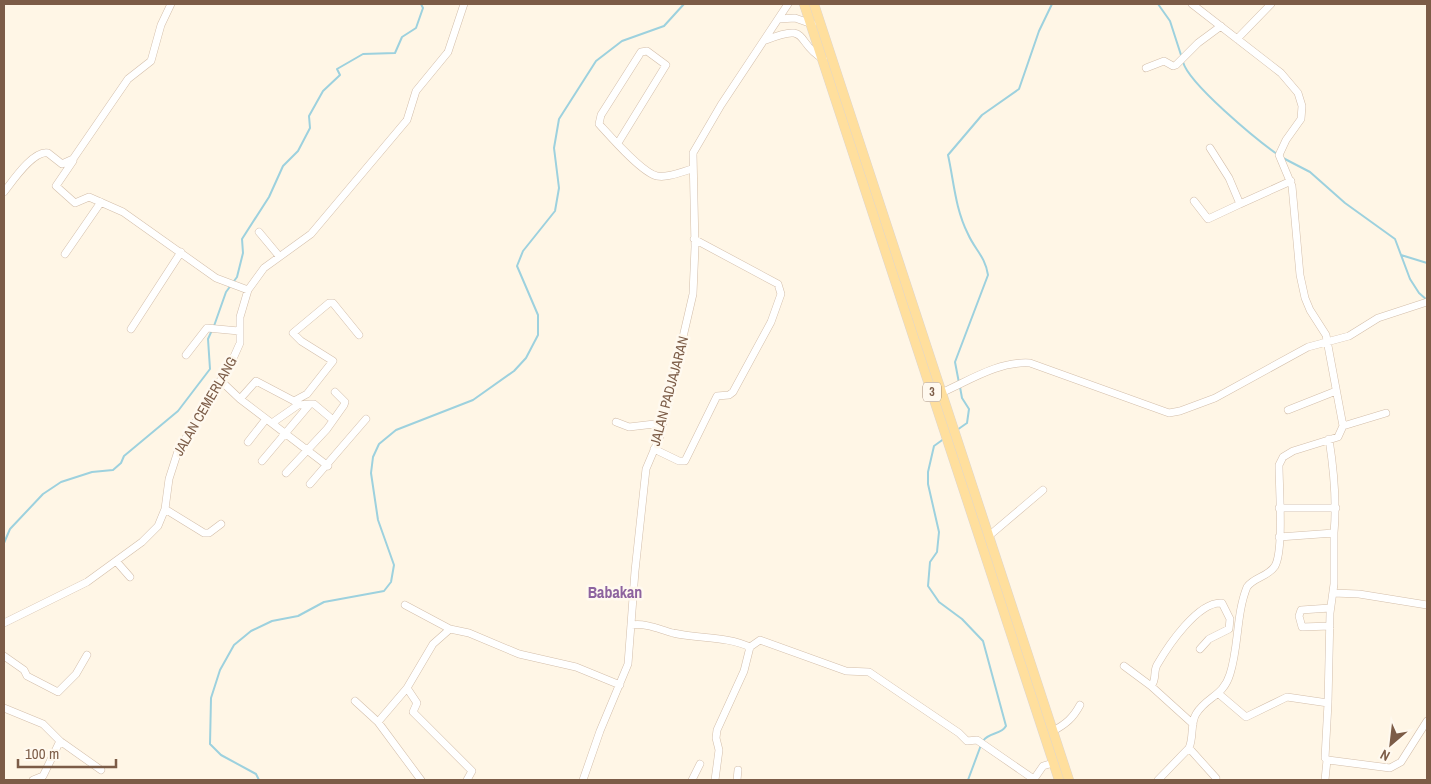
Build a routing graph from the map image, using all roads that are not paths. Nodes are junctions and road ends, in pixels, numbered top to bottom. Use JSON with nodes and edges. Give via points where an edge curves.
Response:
{"nodes":[{"id":1,"x":171,"y":4,"type":"edge"},
{"id":2,"x":464,"y":4,"type":"edge"},
{"id":3,"x":788,"y":4,"type":"edge"},
{"id":4,"x":804,"y":4,"type":"edge"},
{"id":5,"x":815,"y":4,"type":"edge"},
{"id":6,"x":1192,"y":4,"type":"edge"},
{"id":7,"x":1271,"y":4,"type":"edge"},
{"id":8,"x":779,"y":19,"type":"junction"},
{"id":9,"x":812,"y":24,"type":"junction"},
{"id":10,"x":1221,"y":26,"type":"junction"},
{"id":11,"x":1237,"y":39,"type":"junction"},
{"id":12,"x":765,"y":40,"type":"junction"},
{"id":13,"x":823,"y":59,"type":"junction"},
{"id":14,"x":1146,"y":68,"type":"dead end"},
{"id":15,"x":840,"y":96,"type":"junction"},
{"id":16,"x":618,"y":143,"type":"junction"},
{"id":17,"x":1210,"y":148,"type":"dead end"},
{"id":18,"x":73,"y":159,"type":"junction"},
{"id":19,"x":692,"y":169,"type":"junction"},
{"id":20,"x":1291,"y":181,"type":"junction"},
{"id":21,"x":4,"y":192,"type":"edge"},
{"id":22,"x":1194,"y":201,"type":"dead end"},
{"id":23,"x":101,"y":202,"type":"junction"},
{"id":24,"x":1240,"y":204,"type":"junction"},
{"id":25,"x":260,"y":232,"type":"dead end"},
{"id":26,"x":694,"y":240,"type":"junction"},
{"id":27,"x":180,"y":252,"type":"junction"},
{"id":28,"x":65,"y":254,"type":"dead end"},
{"id":29,"x":279,"y":256,"type":"junction"},
{"id":30,"x":248,"y":290,"type":"junction"},
{"id":31,"x":1427,"y":302,"type":"edge"},
{"id":32,"x":131,"y":329,"type":"dead end"},
{"id":33,"x":240,"y":331,"type":"junction"},
{"id":34,"x":359,"y":335,"type":"dead end"},
{"id":35,"x":1327,"y":341,"type":"junction"},
{"id":36,"x":186,"y":356,"type":"dead end"},
{"id":37,"x":221,"y":381,"type":"junction"},
{"id":38,"x":335,"y":392,"type":"dead end"},
{"id":39,"x":943,"y":392,"type":"junction"},
{"id":40,"x":1336,"y":392,"type":"junction"},
{"id":41,"x":240,"y":399,"type":"junction"},
{"id":42,"x":310,"y":404,"type":"junction"},
{"id":43,"x":1288,"y":410,"type":"dead end"},
{"id":44,"x":1386,"y":413,"type":"dead end"},
{"id":45,"x":366,"y":419,"type":"dead end"},
{"id":46,"x":333,"y":420,"type":"junction"},
{"id":47,"x":269,"y":421,"type":"junction"},
{"id":48,"x":616,"y":422,"type":"dead end"},
{"id":49,"x":663,"y":423,"type":"junction"},
{"id":50,"x":1343,"y":426,"type":"junction"},
{"id":51,"x":286,"y":434,"type":"junction"},
{"id":52,"x":1329,"y":439,"type":"junction"},
{"id":53,"x":248,"y":442,"type":"dead end"},
{"id":54,"x":654,"y":449,"type":"junction"},
{"id":55,"x":308,"y":450,"type":"junction"},
{"id":56,"x":262,"y":462,"type":"dead end"},
{"id":57,"x":328,"y":466,"type":"junction"},
{"id":58,"x":286,"y":473,"type":"dead end"},
{"id":59,"x":310,"y":484,"type":"dead end"},
{"id":60,"x":1043,"y":490,"type":"dead end"},
{"id":61,"x":1279,"y":508,"type":"junction"},
{"id":62,"x":1336,"y":508,"type":"junction"},
{"id":63,"x":165,"y":509,"type":"junction"},
{"id":64,"x":221,"y":524,"type":"dead end"},
{"id":65,"x":1334,"y":533,"type":"junction"},
{"id":66,"x":990,"y":535,"type":"junction"},
{"id":67,"x":1279,"y":537,"type":"junction"},
{"id":68,"x":116,"y":562,"type":"junction"},
{"id":69,"x":130,"y":577,"type":"dead end"},
{"id":70,"x":1333,"y":593,"type":"junction"},
{"id":71,"x":1427,"y":604,"type":"edge"},
{"id":72,"x":405,"y":605,"type":"dead end"},
{"id":73,"x":1330,"y":608,"type":"junction"},
{"id":74,"x":4,"y":623,"type":"edge"},
{"id":75,"x":631,"y":624,"type":"junction"},
{"id":76,"x":1330,"y":626,"type":"junction"},
{"id":77,"x":450,"y":629,"type":"junction"},
{"id":78,"x":750,"y":647,"type":"junction"},
{"id":79,"x":1200,"y":649,"type":"dead end"},
{"id":80,"x":87,"y":655,"type":"dead end"},
{"id":81,"x":4,"y":656,"type":"edge"},
{"id":82,"x":1124,"y":666,"type":"dead end"},
{"id":83,"x":620,"y":685,"type":"junction"},
{"id":84,"x":1151,"y":686,"type":"junction"},
{"id":85,"x":407,"y":688,"type":"junction"},
{"id":86,"x":1220,"y":694,"type":"junction"},
{"id":87,"x":355,"y":701,"type":"dead end"},
{"id":88,"x":1328,"y":703,"type":"junction"},
{"id":89,"x":1080,"y":705,"type":"dead end"},
{"id":90,"x":4,"y":708,"type":"edge"},
{"id":91,"x":1427,"y":721,"type":"edge"},
{"id":92,"x":378,"y":722,"type":"junction"},
{"id":93,"x":1193,"y":724,"type":"junction"},
{"id":94,"x":1053,"y":731,"type":"junction"},
{"id":95,"x":60,"y":741,"type":"junction"},
{"id":96,"x":1189,"y":748,"type":"junction"},
{"id":97,"x":1327,"y":760,"type":"junction"},
{"id":98,"x":1053,"y":763,"type":"junction"},
{"id":99,"x":700,"y":764,"type":"dead end"},
{"id":100,"x":101,"y":770,"type":"dead end"},
{"id":101,"x":738,"y":770,"type":"dead end"},
{"id":102,"x":1216,"y":778,"type":"dead end"},
{"id":103,"x":33,"y":780,"type":"edge"},
{"id":104,"x":421,"y":780,"type":"edge"},
{"id":105,"x":467,"y":780,"type":"edge"},
{"id":106,"x":584,"y":780,"type":"edge"},
{"id":107,"x":692,"y":780,"type":"edge"},
{"id":108,"x":716,"y":780,"type":"edge"},
{"id":109,"x":737,"y":780,"type":"edge"},
{"id":110,"x":1034,"y":780,"type":"edge"},
{"id":111,"x":1060,"y":780,"type":"edge"},
{"id":112,"x":1069,"y":780,"type":"edge"},
{"id":113,"x":1158,"y":780,"type":"edge"},
{"id":114,"x":1325,"y":780,"type":"edge"}],
"edges":[{"from":1,"to":18,"type":"street","via":[[151,61],[128,79]]},
{"from":2,"to":29,"type":"street","name":"JALAN CEMERLANG","via":[[448,52],[416,91],[407,120],[311,234]]},
{"from":3,"to":8,"type":"street","name":"JALAN PADJAJARAN"},
{"from":4,"to":9,"type":"main road","number":"3"},
{"from":5,"to":15,"type":"main road","number":"3"},
{"from":6,"to":10,"type":"street"},
{"from":7,"to":11,"type":"street"},
{"from":8,"to":9,"type":"street","via":[[795,18]]},
{"from":8,"to":12,"type":"street","name":"JALAN PADJAJARAN"},
{"from":9,"to":13,"type":"main road","number":"3"},
{"from":10,"to":11,"type":"street"},
{"from":10,"to":14,"type":"street","via":[[1176,65],[1164,61]]},
{"from":11,"to":20,"type":"street","via":[[1281,73],[1298,93],[1302,106],[1301,120],[1279,153]]},
{"from":12,"to":13,"type":"street","via":[[794,32]]},
{"from":12,"to":19,"type":"street","name":"JALAN PADJAJARAN","via":[[696,145]]},
{"from":13,"to":15,"type":"main road","number":"3"},
{"from":15,"to":39,"type":"main road","number":"3"},
{"from":15,"to":98,"type":"main road","number":"3"},
{"from":16,"to":16,"type":"street","via":[[598,119],[641,52],[647,51],[666,65]]},
{"from":16,"to":19,"type":"street","via":[[657,176]]},
{"from":17,"to":24,"type":"street","via":[[1229,178]]},
{"from":18,"to":21,"type":"street","via":[[62,164],[48,153],[38,154]]},
{"from":18,"to":23,"type":"street","via":[[57,187],[75,203],[89,197]]},
{"from":19,"to":26,"type":"street","name":"JALAN PADJAJARAN"},
{"from":20,"to":24,"type":"street"},
{"from":20,"to":35,"type":"street","via":[[1305,298]]},
{"from":22,"to":24,"type":"street","via":[[1208,219]]},
{"from":23,"to":27,"type":"street","via":[[137,221]]},
{"from":23,"to":28,"type":"street"},
{"from":25,"to":29,"type":"street"},
{"from":26,"to":49,"type":"street","name":"JALAN PADJAJARAN","via":[[693,294]]},
{"from":26,"to":54,"type":"street","via":[[778,284],[781,294],[771,322],[733,392],[717,396],[685,460],[679,461]]},
{"from":27,"to":30,"type":"street","via":[[216,278]]},
{"from":27,"to":32,"type":"street"},
{"from":29,"to":30,"type":"street","name":"JALAN CEMERLANG","via":[[264,268]]},
{"from":30,"to":33,"type":"street","name":"JALAN CEMERLANG","via":[[240,317]]},
{"from":31,"to":35,"type":"street","via":[[1378,318],[1349,336]]},
{"from":33,"to":36,"type":"street","via":[[207,328]]},
{"from":33,"to":37,"type":"street","name":"JALAN CEMERLANG","via":[[240,344]]},
{"from":34,"to":41,"type":"street","via":[[333,303],[329,303],[294,333],[333,361],[313,388],[294,401],[256,381]]},
{"from":35,"to":39,"type":"street","via":[[1308,347],[1201,404],[1169,413],[1030,363],[1000,366]]},
{"from":35,"to":40,"type":"street"},
{"from":37,"to":41,"type":"street"},
{"from":37,"to":63,"type":"street","name":"JALAN CEMERLANG","via":[[178,451],[169,479]]},
{"from":38,"to":46,"type":"street","via":[[345,402]]},
{"from":39,"to":66,"type":"main road","number":"3"},
{"from":40,"to":43,"type":"street"},
{"from":40,"to":50,"type":"street"},
{"from":41,"to":47,"type":"street"},
{"from":42,"to":46,"type":"street"},
{"from":42,"to":47,"type":"street","via":[[298,404]]},
{"from":42,"to":51,"type":"street"},
{"from":44,"to":50,"type":"street"},
{"from":45,"to":57,"type":"street"},
{"from":46,"to":55,"type":"street"},
{"from":47,"to":51,"type":"street"},
{"from":47,"to":53,"type":"street"},
{"from":48,"to":49,"type":"street","via":[[629,427]]},
{"from":49,"to":54,"type":"street","name":"JALAN PADJAJARAN"},
{"from":50,"to":52,"type":"street","via":[[1338,437]]},
{"from":51,"to":55,"type":"street"},
{"from":51,"to":56,"type":"street"},
{"from":52,"to":61,"type":"street","via":[[1293,451],[1283,458],[1279,465]]},
{"from":52,"to":62,"type":"street"},
{"from":54,"to":75,"type":"street","name":"JALAN PADJAJARAN","via":[[646,469]]},
{"from":55,"to":57,"type":"street"},
{"from":55,"to":58,"type":"street"},
{"from":57,"to":59,"type":"street"},
{"from":60,"to":66,"type":"street"},
{"from":61,"to":62,"type":"street"},
{"from":61,"to":67,"type":"street"},
{"from":62,"to":65,"type":"street"},
{"from":63,"to":64,"type":"street","via":[[204,533]]},
{"from":63,"to":68,"type":"street","name":"JALAN CEMERLANG","via":[[152,532]]},
{"from":65,"to":67,"type":"street"},
{"from":65,"to":70,"type":"street"},
{"from":66,"to":94,"type":"main road","number":"3"},
{"from":67,"to":86,"type":"street","via":[[1276,564],[1267,574],[1250,583],[1246,591],[1231,671]]},
{"from":68,"to":69,"type":"street"},
{"from":68,"to":74,"type":"street","name":"JALAN CEMERLANG","via":[[87,582]]},
{"from":70,"to":71,"type":"street"},
{"from":70,"to":73,"type":"street"},
{"from":72,"to":77,"type":"street"},
{"from":73,"to":76,"type":"street"},
{"from":73,"to":76,"type":"street","via":[[1301,610],[1299,616],[1302,627]]},
{"from":75,"to":78,"type":"street"},
{"from":75,"to":83,"type":"street","name":"JALAN PADJAJARAN","via":[[628,664]]},
{"from":76,"to":88,"type":"street"},
{"from":77,"to":83,"type":"street","via":[[469,633],[519,654],[576,667]]},
{"from":77,"to":85,"type":"street","via":[[433,644]]},
{"from":78,"to":108,"type":"street","via":[[744,671],[717,730]]},
{"from":78,"to":110,"type":"street","via":[[760,640],[846,672],[869,672],[959,733],[967,742],[977,740]]},
{"from":79,"to":84,"type":"street","via":[[1209,639],[1229,629],[1230,619],[1222,603],[1211,605],[1192,617],[1157,665],[1155,682]]},
{"from":80,"to":81,"type":"street","via":[[76,674],[58,692],[27,676],[24,670]]},
{"from":82,"to":84,"type":"street"},
{"from":83,"to":106,"type":"street","name":"JALAN PADJAJARAN","via":[[596,740]]},
{"from":84,"to":93,"type":"street"},
{"from":85,"to":92,"type":"street"},
{"from":85,"to":105,"type":"street","via":[[417,703],[413,712],[472,771]]},
{"from":86,"to":88,"type":"street","via":[[1246,717],[1286,697]]},
{"from":86,"to":93,"type":"street","via":[[1203,704]]},
{"from":87,"to":92,"type":"street"},
{"from":88,"to":97,"type":"street","via":[[1324,756]]},
{"from":89,"to":94,"type":"street","via":[[1066,724]]},
{"from":90,"to":95,"type":"street","via":[[43,724]]},
{"from":91,"to":97,"type":"street","via":[[1401,762],[1390,768]]},
{"from":92,"to":104,"type":"street"},
{"from":93,"to":96,"type":"street"},
{"from":94,"to":112,"type":"main road","number":"3"},
{"from":95,"to":100,"type":"street"},
{"from":95,"to":103,"type":"street","via":[[43,776]]},
{"from":96,"to":102,"type":"street"},
{"from":96,"to":113,"type":"street"},
{"from":97,"to":114,"type":"street"},
{"from":98,"to":110,"type":"street","via":[[1042,766]]},
{"from":98,"to":111,"type":"main road","number":"3"},
{"from":99,"to":107,"type":"street"},
{"from":101,"to":109,"type":"street"}]}
